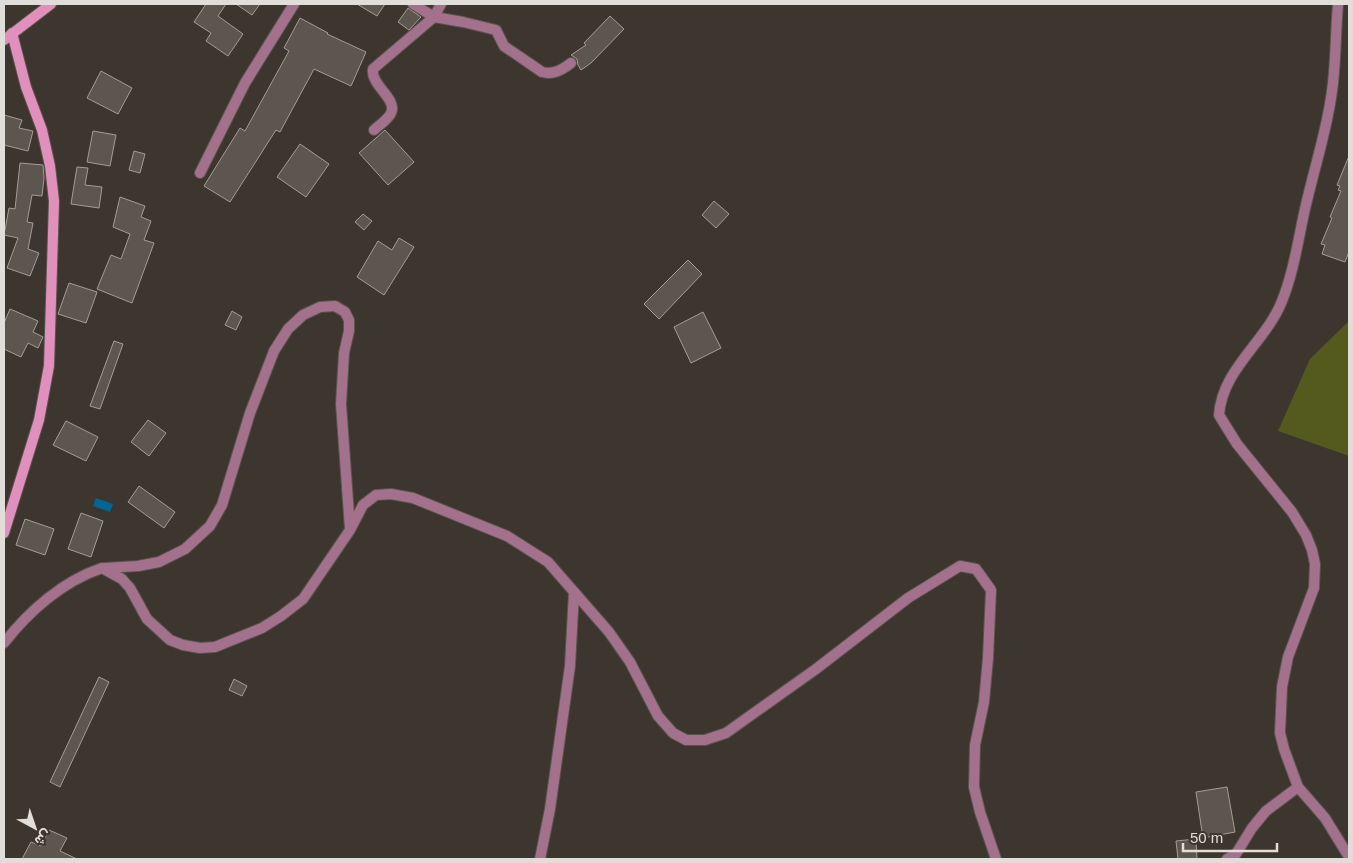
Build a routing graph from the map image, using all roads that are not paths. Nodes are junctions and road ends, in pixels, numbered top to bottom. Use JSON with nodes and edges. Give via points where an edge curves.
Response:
{"nodes":[{"id":1,"x":51,"y":4,"type":"edge"},
{"id":2,"x":294,"y":4,"type":"edge"},
{"id":3,"x":413,"y":4,"type":"edge"},
{"id":4,"x":440,"y":4,"type":"edge"},
{"id":5,"x":1338,"y":4,"type":"edge"},
{"id":6,"x":434,"y":17,"type":"junction"},
{"id":7,"x":8,"y":37,"type":"edge"},
{"id":8,"x":571,"y":63,"type":"dead end"},
{"id":9,"x":374,"y":130,"type":"dead end"},
{"id":10,"x":200,"y":173,"type":"dead end"},
{"id":11,"x":350,"y":530,"type":"junction"},
{"id":12,"x":4,"y":533,"type":"edge"},
{"id":13,"x":102,"y":568,"type":"junction"},
{"id":14,"x":574,"y":592,"type":"junction"},
{"id":15,"x":4,"y":643,"type":"edge"},
{"id":16,"x":1298,"y":788,"type":"junction"},
{"id":17,"x":1349,"y":857,"type":"edge"},
{"id":18,"x":1234,"y":858,"type":"edge"},
{"id":19,"x":540,"y":859,"type":"edge"},
{"id":20,"x":996,"y":859,"type":"edge"}],
"edges":[{"from":1,"to":7,"type":"main road"},
{"from":2,"to":10,"type":"street","via":[[245,83]]},
{"from":3,"to":6,"type":"street"},
{"from":4,"to":6,"type":"street"},
{"from":5,"to":16,"type":"street","via":[[1333,80],[1292,272],[1271,323],[1229,381],[1219,415],[1237,444],[1292,512],[1306,535],[1315,564],[1314,588],[1288,657],[1279,718],[1284,749]]},
{"from":6,"to":8,"type":"street","via":[[496,30],[504,46],[542,72],[556,72]]},
{"from":6,"to":9,"type":"street","via":[[373,70],[374,78],[392,108],[386,120]]},
{"from":7,"to":12,"type":"main road","via":[[42,130],[54,201],[49,366],[39,420]]},
{"from":11,"to":13,"type":"street","via":[[303,599],[262,628],[215,648],[183,645],[170,640],[146,619],[122,578]]},
{"from":11,"to":13,"type":"street","via":[[341,404],[349,320],[345,312],[335,306],[320,306],[303,315],[288,329],[274,352],[250,413],[222,505],[210,526],[185,549],[159,562]]},
{"from":11,"to":14,"type":"street","via":[[363,505],[376,495],[413,498],[507,536],[548,562]]},
{"from":13,"to":15,"type":"street","via":[[87,573],[28,614]]},
{"from":14,"to":19,"type":"street","via":[[570,666]]},
{"from":14,"to":20,"type":"street","via":[[609,632],[630,662],[658,716],[673,733],[686,740],[705,740],[726,734],[908,598],[960,566],[976,569],[990,590],[988,658],[984,702],[975,745],[974,787]]},
{"from":16,"to":17,"type":"street","via":[[1325,818]]},
{"from":16,"to":18,"type":"street","via":[[1266,811]]}]}
